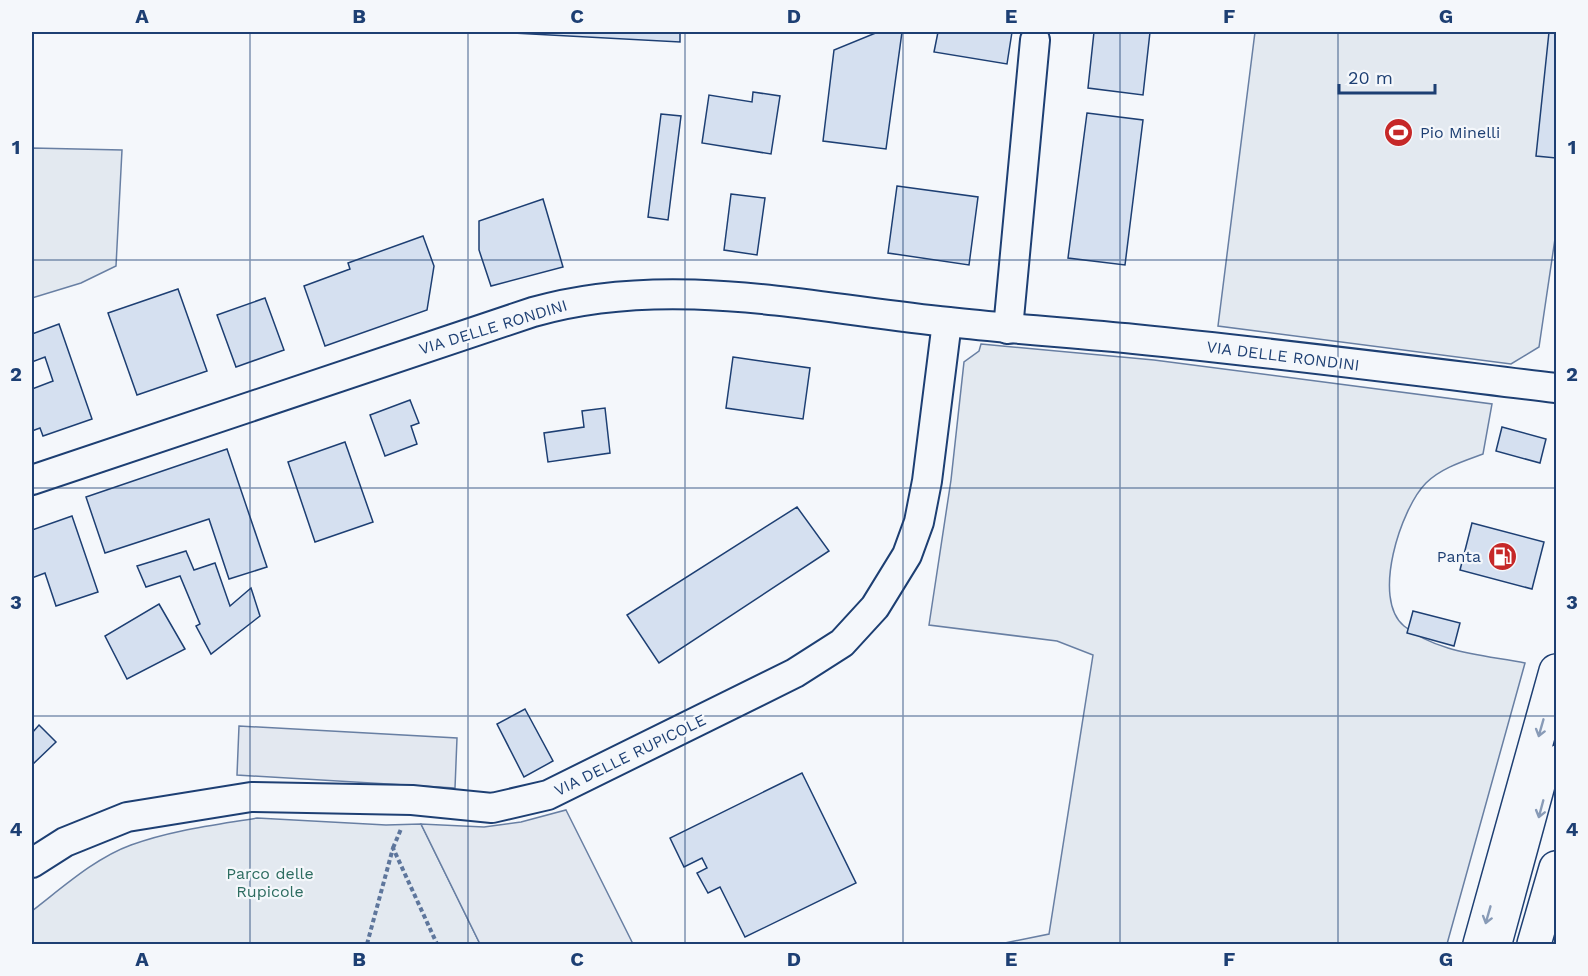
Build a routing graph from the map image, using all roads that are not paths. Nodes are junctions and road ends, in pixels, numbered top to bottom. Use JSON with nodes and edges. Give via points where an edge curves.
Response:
{"nodes":[{"id":1,"x":1035,"y":40,"type":"dead end"},
{"id":2,"x":947,"y":322,"type":"junction"},
{"id":3,"x":1008,"y":329,"type":"junction"},
{"id":4,"x":1557,"y":388,"type":"edge"},
{"id":5,"x":32,"y":480,"type":"edge"},
{"id":6,"x":1557,"y":671,"type":"edge"},
{"id":7,"x":1557,"y":753,"type":"edge"},
{"id":8,"x":32,"y":863,"type":"edge"},
{"id":9,"x":1557,"y":868,"type":"edge"},
{"id":10,"x":1480,"y":945,"type":"edge"},
{"id":11,"x":1504,"y":945,"type":"edge"},
{"id":12,"x":1534,"y":945,"type":"edge"}],
"edges":[{"from":1,"to":3,"type":"street"},
{"from":2,"to":3,"type":"street","name":"VIA DELLE RONDINI"},
{"from":2,"to":5,"type":"street","name":"VIA DELLE RONDINI","via":[[681,293],[622,294],[583,300],[509,320]]},
{"from":2,"to":8,"type":"street","name":"VIA DELLE RUPICOLE","via":[[927,481],[907,555],[875,607],[842,643],[795,673],[548,795],[492,808],[412,800],[250,797],[127,817],[65,842]]},
{"from":3,"to":4,"type":"street","name":"VIA DELLE RONDINI","via":[[1147,340]]},
{"from":6,"to":10,"type":"street","one_way":true},
{"from":7,"to":11,"type":"lane","one_way":true},
{"from":9,"to":12,"type":"street"}]}
